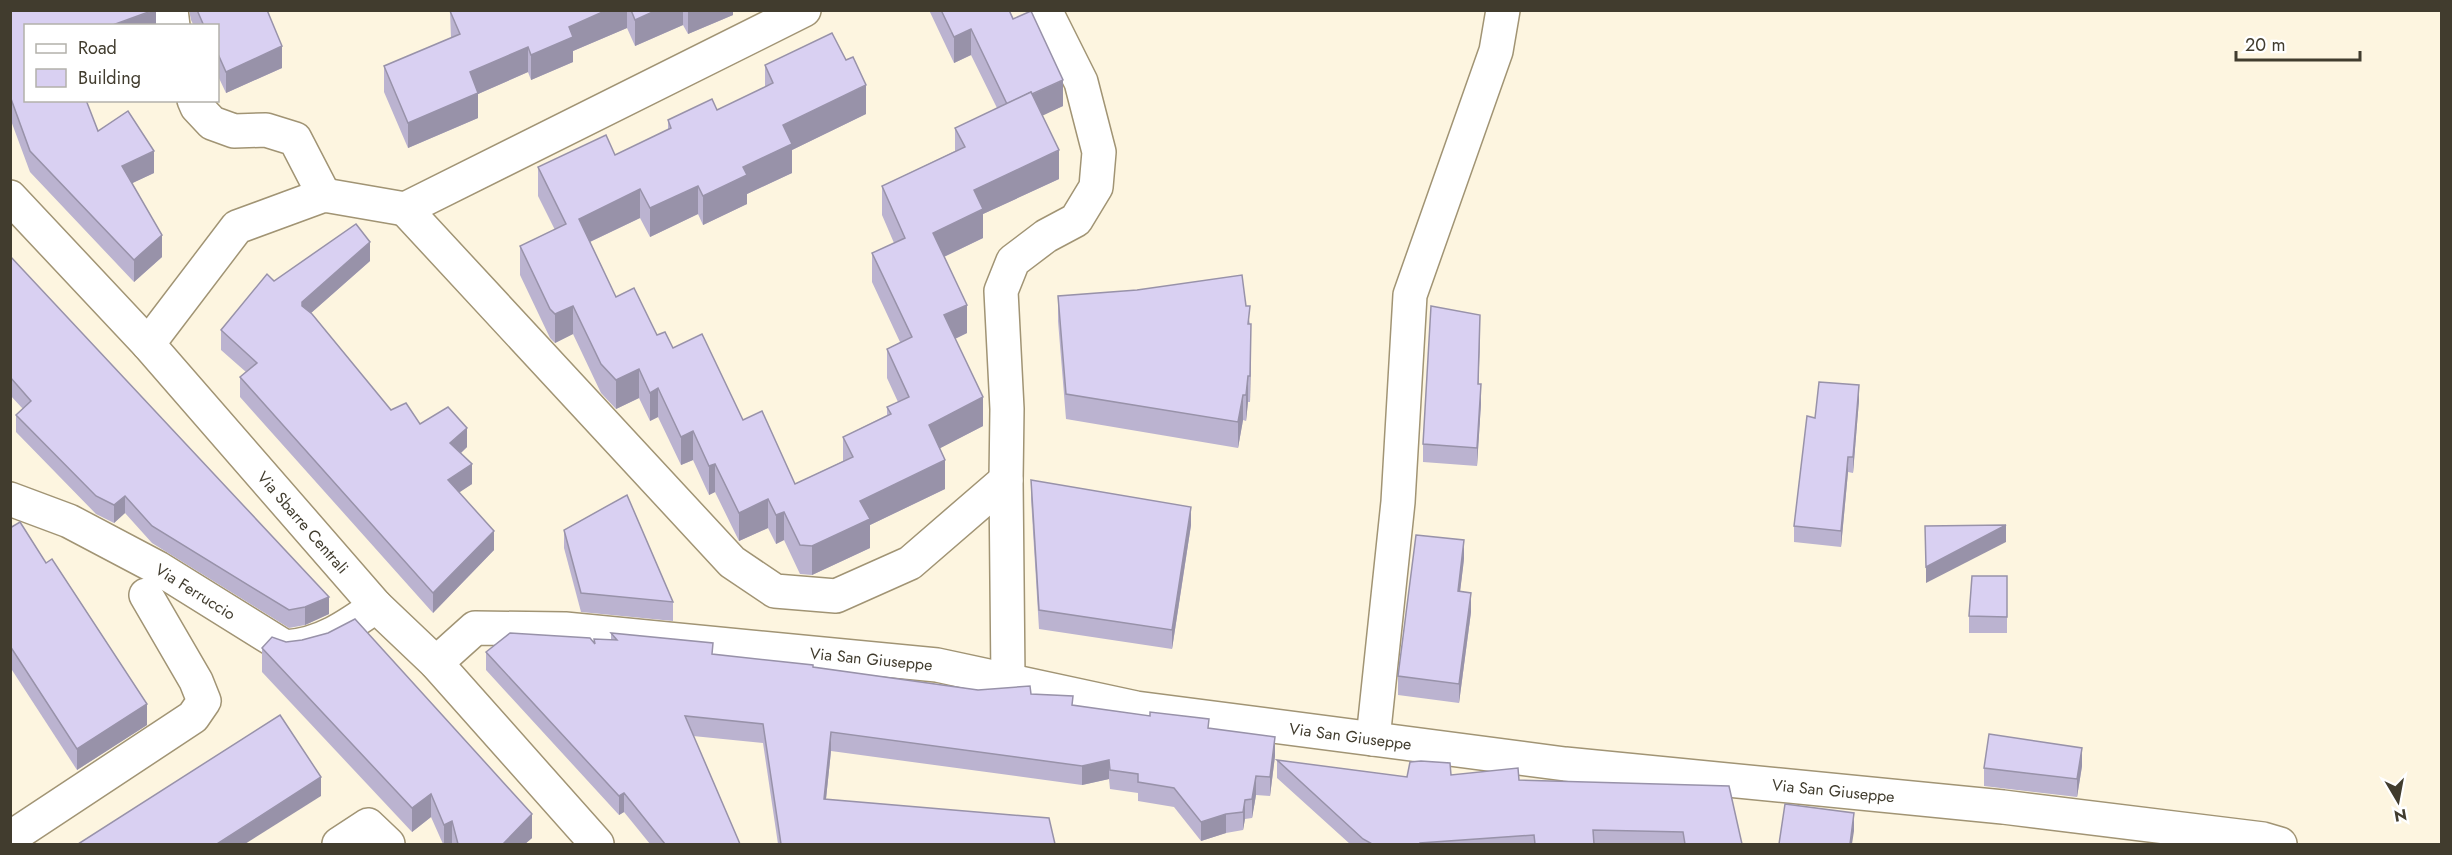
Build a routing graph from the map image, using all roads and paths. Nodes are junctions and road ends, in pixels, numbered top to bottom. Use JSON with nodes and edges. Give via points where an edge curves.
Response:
{"nodes":[{"id":1,"x":804,"y":10,"type":"edge"},
{"id":2,"x":1045,"y":10,"type":"edge"},
{"id":3,"x":1503,"y":10,"type":"edge"},
{"id":4,"x":195,"y":102,"type":"edge"},
{"id":5,"x":324,"y":195,"type":"junction"},
{"id":6,"x":10,"y":197,"type":"edge"},
{"id":7,"x":405,"y":209,"type":"junction"},
{"id":8,"x":148,"y":344,"type":"junction"},
{"id":9,"x":1006,"y":480,"type":"junction"},
{"id":10,"x":10,"y":499,"type":"edge"},
{"id":11,"x":146,"y":596,"type":"dead end"},
{"id":12,"x":376,"y":606,"type":"junction"},
{"id":13,"x":436,"y":663,"type":"junction"},
{"id":14,"x":1008,"y":680,"type":"junction"},
{"id":15,"x":1373,"y":739,"type":"junction"},
{"id":16,"x":10,"y":838,"type":"edge"},
{"id":17,"x":339,"y":844,"type":"edge"},
{"id":18,"x":388,"y":844,"type":"edge"},
{"id":19,"x":597,"y":844,"type":"edge"},
{"id":20,"x":2280,"y":844,"type":"edge"}],
"edges":[{"from":1,"to":7,"type":"street"},
{"from":2,"to":9,"type":"street","via":[[1081,82],[1099,152],[1096,187],[1076,220],[1013,261],[1000,291],[1007,409]]},
{"from":3,"to":15,"type":"street","via":[[1496,51],[1410,295],[1398,502]]},
{"from":4,"to":5,"type":"street","via":[[212,123],[234,130],[266,130],[295,139]]},
{"from":5,"to":7,"type":"street"},
{"from":5,"to":8,"type":"street","via":[[237,226]]},
{"from":6,"to":8,"type":"street","name":"Via Sbarre Centrali"},
{"from":7,"to":9,"type":"street","via":[[732,562],[775,591],[836,596],[910,563]]},
{"from":8,"to":12,"type":"street","name":"Via Sbarre Centrali"},
{"from":9,"to":14,"type":"street"},
{"from":10,"to":12,"type":"street","name":"Via Ferruccio","via":[[69,521],[158,568],[285,647],[303,646],[339,632]]},
{"from":11,"to":16,"type":"street","via":[[204,700],[194,717]]},
{"from":12,"to":13,"type":"street","name":"Via Sbarre Centrali"},
{"from":13,"to":14,"type":"street","name":"Via San Giuseppe","via":[[476,628],[565,628],[937,665]]},
{"from":13,"to":19,"type":"street","name":"Via Sbarre Centrali"},
{"from":14,"to":15,"type":"street","name":"Via San Giuseppe","via":[[1136,708]]},
{"from":15,"to":20,"type":"street","name":"Via San Giuseppe","via":[[1565,764],[2003,807]]},
{"from":17,"to":18,"type":"street","via":[[368,825]]}]}
